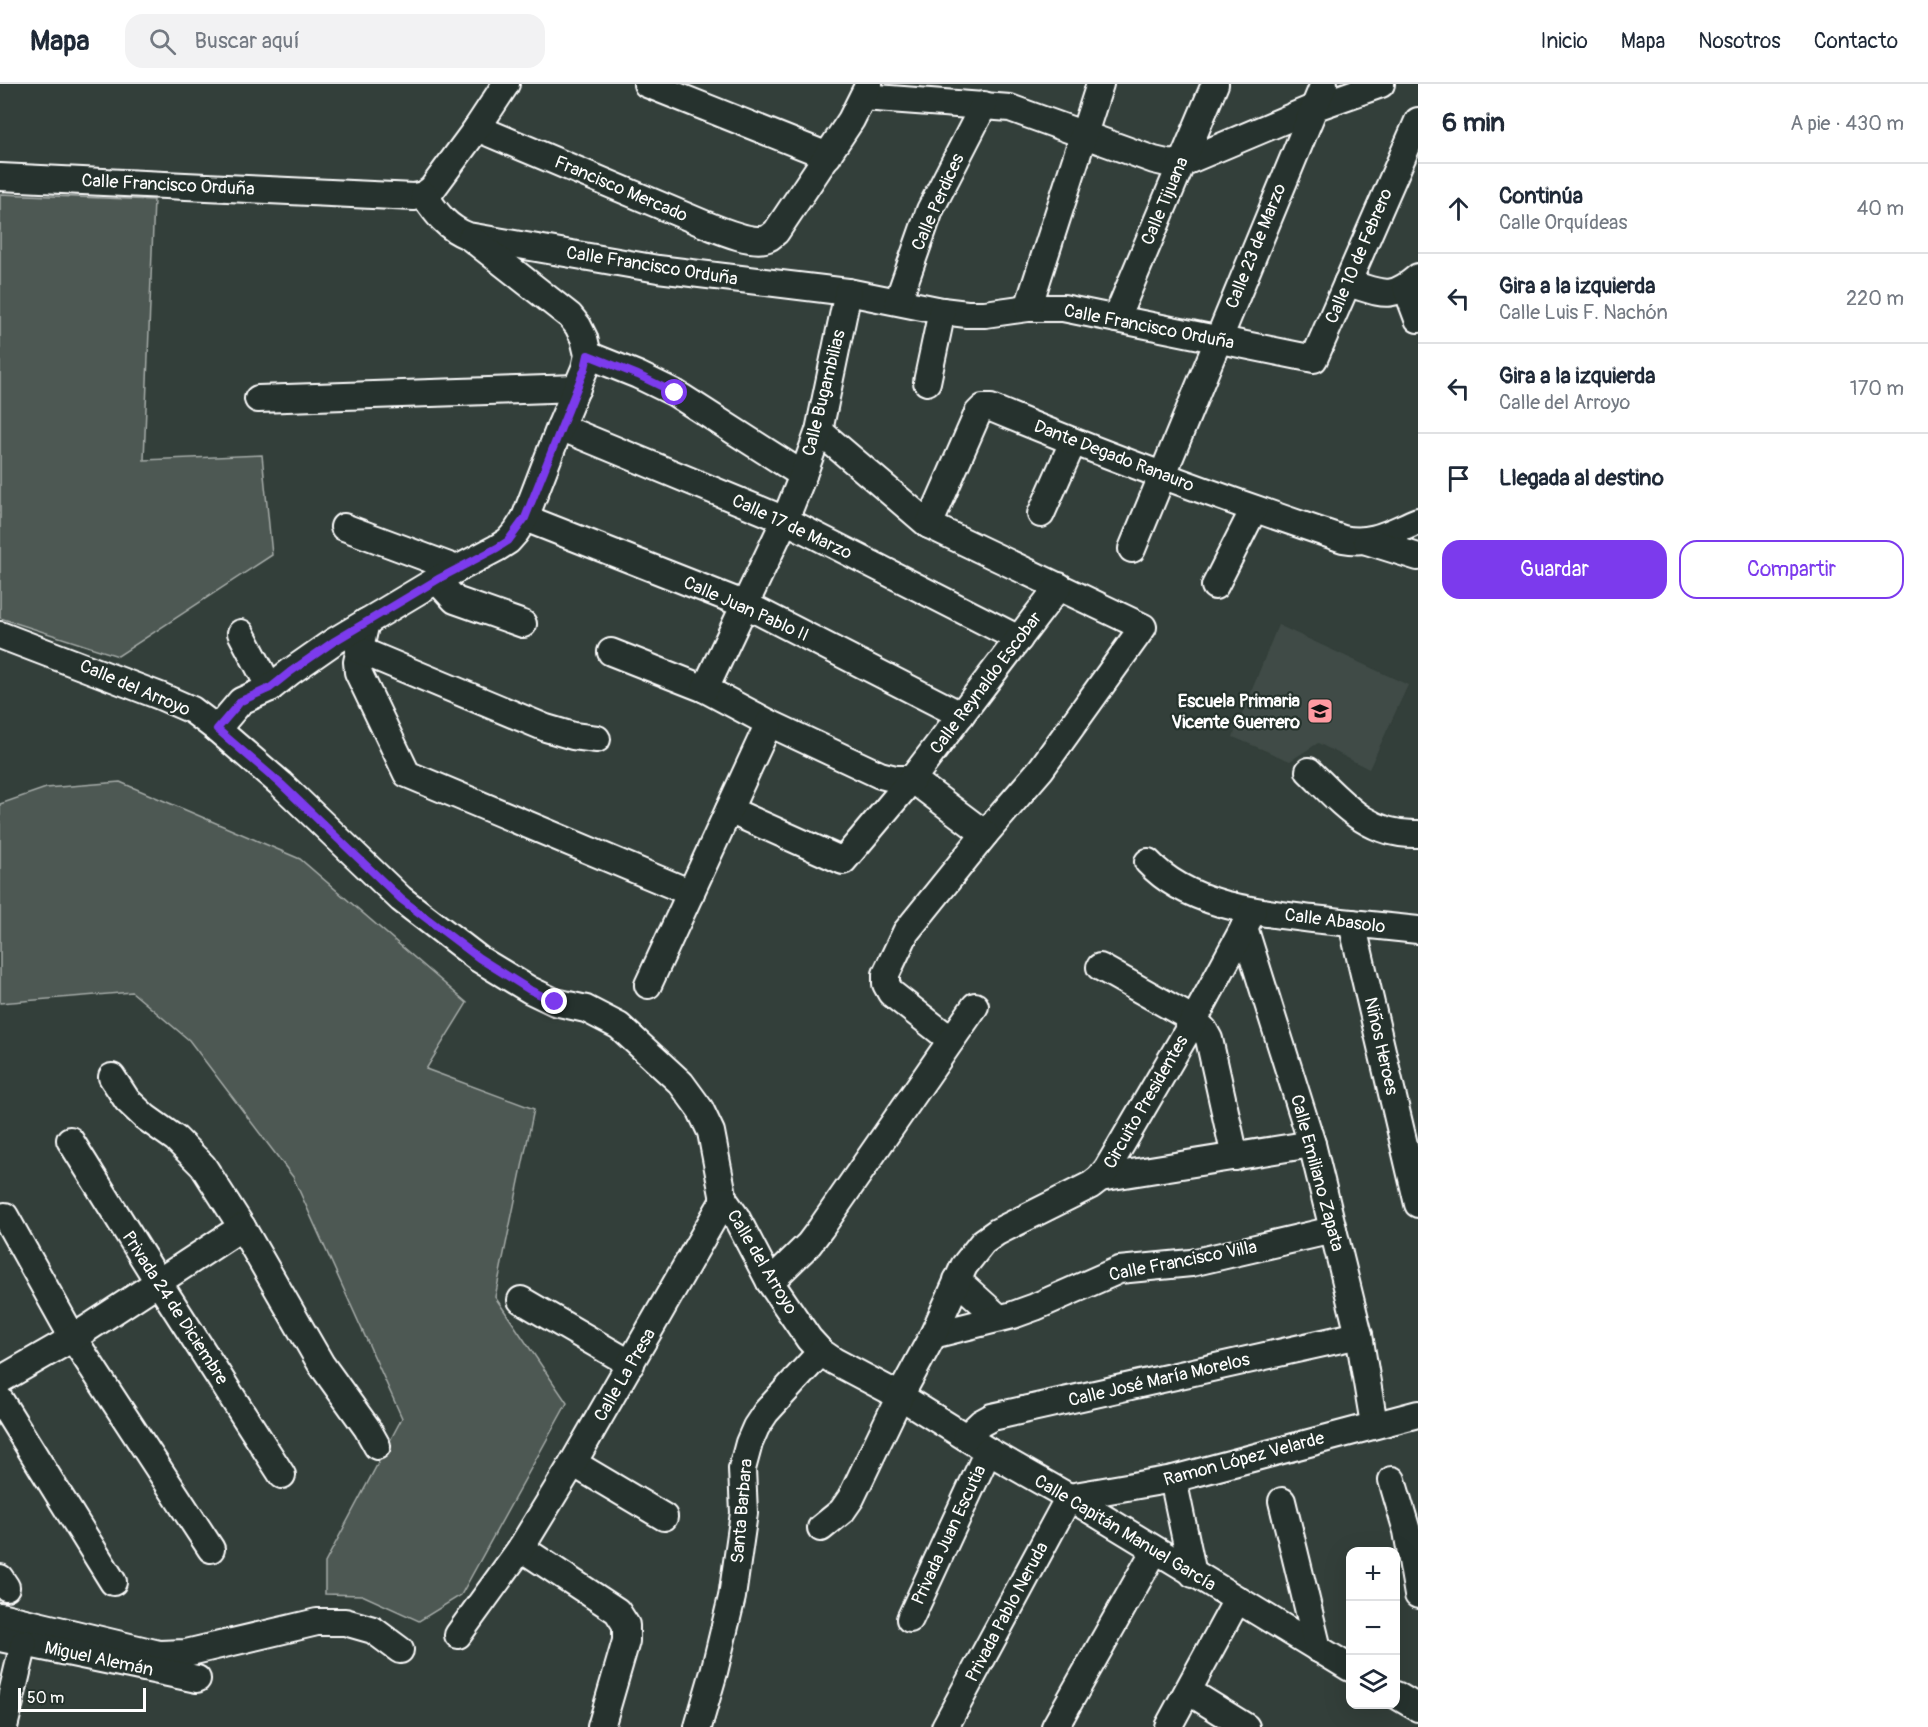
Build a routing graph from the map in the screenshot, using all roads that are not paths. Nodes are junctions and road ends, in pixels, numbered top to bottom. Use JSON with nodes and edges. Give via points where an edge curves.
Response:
{"nodes":[{"id":1,"x":506,"y":84,"type":"edge"},
{"id":2,"x":647,"y":84,"type":"edge"},
{"id":3,"x":1100,"y":84,"type":"edge"},
{"id":4,"x":1215,"y":84,"type":"edge"},
{"id":5,"x":1324,"y":84,"type":"edge"},
{"id":6,"x":1381,"y":84,"type":"edge"},
{"id":7,"x":866,"y":91,"type":"edge"},
{"id":8,"x":984,"y":105,"type":"junction"},
{"id":9,"x":1313,"y":108,"type":"junction"},
{"id":10,"x":1418,"y":120,"type":"edge"},
{"id":11,"x":477,"y":128,"type":"junction"},
{"id":12,"x":1084,"y":135,"type":"junction"},
{"id":13,"x":828,"y":156,"type":"junction"},
{"id":14,"x":1180,"y":164,"type":"junction"},
{"id":15,"x":0,"y":177,"type":"edge"},
{"id":16,"x":424,"y":195,"type":"junction"},
{"id":17,"x":468,"y":236,"type":"junction"},
{"id":18,"x":1412,"y":282,"type":"edge"},
{"id":19,"x":1347,"y":283,"type":"junction"},
{"id":20,"x":848,"y":292,"type":"junction"},
{"id":21,"x":898,"y":301,"type":"junction"},
{"id":22,"x":1028,"y":308,"type":"junction"},
{"id":23,"x":942,"y":311,"type":"junction"},
{"id":24,"x":1116,"y":318,"type":"junction"},
{"id":25,"x":1418,"y":318,"type":"edge"},
{"id":26,"x":1217,"y":340,"type":"junction"},
{"id":27,"x":588,"y":355,"type":"junction"},
{"id":28,"x":1314,"y":359,"type":"joint"},
{"id":29,"x":927,"y":382,"type":"dead end"},
{"id":30,"x":577,"y":388,"type":"junction"},
{"id":31,"x":258,"y":399,"type":"dead end"},
{"id":32,"x":560,"y":427,"type":"junction"},
{"id":33,"x":819,"y":430,"type":"junction"},
{"id":34,"x":1073,"y":442,"type":"junction"},
{"id":35,"x":803,"y":475,"type":"junction"},
{"id":36,"x":1163,"y":475,"type":"junction"},
{"id":37,"x":1254,"y":509,"type":"junction"},
{"id":38,"x":1041,"y":514,"type":"dead end"},
{"id":39,"x":525,"y":518,"type":"junction"},
{"id":40,"x":785,"y":520,"type":"junction"},
{"id":41,"x":1418,"y":521,"type":"edge"},
{"id":42,"x":929,"y":525,"type":"junction"},
{"id":43,"x":344,"y":527,"type":"dead end"},
{"id":44,"x":1367,"y":541,"type":"junction"},
{"id":45,"x":1132,"y":549,"type":"dead end"},
{"id":46,"x":1418,"y":557,"type":"edge"},
{"id":47,"x":449,"y":574,"type":"junction"},
{"id":48,"x":1059,"y":586,"type":"junction"},
{"id":49,"x":1215,"y":586,"type":"dead end"},
{"id":50,"x":746,"y":605,"type":"junction"},
{"id":51,"x":366,"y":622,"type":"junction"},
{"id":52,"x":523,"y":624,"type":"dead end"},
{"id":53,"x":241,"y":633,"type":"dead end"},
{"id":54,"x":0,"y":635,"type":"edge"},
{"id":55,"x":1019,"y":639,"type":"junction"},
{"id":56,"x":359,"y":650,"type":"junction"},
{"id":57,"x":611,"y":651,"type":"dead end"},
{"id":58,"x":270,"y":688,"type":"junction"},
{"id":59,"x":705,"y":689,"type":"junction"},
{"id":60,"x":961,"y":715,"type":"junction"},
{"id":61,"x":769,"y":723,"type":"junction"},
{"id":62,"x":217,"y":729,"type":"junction"},
{"id":63,"x":597,"y":739,"type":"dead end"},
{"id":64,"x":1309,"y":771,"type":"dead end"},
{"id":65,"x":912,"y":779,"type":"junction"},
{"id":66,"x":729,"y":810,"type":"junction"},
{"id":67,"x":985,"y":834,"type":"junction"},
{"id":68,"x":1418,"y":834,"type":"edge"},
{"id":69,"x":1148,"y":862,"type":"dead end"},
{"id":70,"x":691,"y":893,"type":"junction"},
{"id":71,"x":1249,"y":919,"type":"junction"},
{"id":72,"x":1352,"y":923,"type":"junction"},
{"id":73,"x":1418,"y":930,"type":"edge"},
{"id":74,"x":1100,"y":968,"type":"dead end"},
{"id":75,"x":648,"y":985,"type":"dead end"},
{"id":76,"x":975,"y":1006,"type":"dead end"},
{"id":77,"x":1194,"y":1020,"type":"junction"},
{"id":78,"x":951,"y":1040,"type":"junction"},
{"id":79,"x":112,"y":1077,"type":"dead end"},
{"id":80,"x":70,"y":1140,"type":"dead end"},
{"id":81,"x":1312,"y":1144,"type":"junction"},
{"id":82,"x":1234,"y":1157,"type":"junction"},
{"id":83,"x":1100,"y":1178,"type":"junction"},
{"id":84,"x":724,"y":1200,"type":"junction"},
{"id":85,"x":1418,"y":1204,"type":"edge"},
{"id":86,"x":5,"y":1216,"type":"dead end"},
{"id":87,"x":242,"y":1227,"type":"junction"},
{"id":88,"x":1334,"y":1230,"type":"junction"},
{"id":89,"x":957,"y":1280,"type":"junction"},
{"id":90,"x":770,"y":1282,"type":"junction"},
{"id":91,"x":159,"y":1283,"type":"junction"},
{"id":92,"x":521,"y":1300,"type":"dead end"},
{"id":93,"x":999,"y":1318,"type":"junction"},
{"id":94,"x":933,"y":1335,"type":"junction"},
{"id":95,"x":1359,"y":1335,"type":"junction"},
{"id":96,"x":73,"y":1338,"type":"junction"},
{"id":97,"x":821,"y":1352,"type":"junction"},
{"id":98,"x":631,"y":1364,"type":"junction"},
{"id":99,"x":0,"y":1380,"type":"edge"},
{"id":100,"x":900,"y":1396,"type":"junction"},
{"id":101,"x":0,"y":1400,"type":"edge"},
{"id":102,"x":1418,"y":1414,"type":"edge"},
{"id":103,"x":1374,"y":1424,"type":"junction"},
{"id":104,"x":966,"y":1437,"type":"junction"},
{"id":105,"x":377,"y":1446,"type":"dead end"},
{"id":106,"x":988,"y":1451,"type":"junction"},
{"id":107,"x":573,"y":1463,"type":"junction"},
{"id":108,"x":282,"y":1475,"type":"dead end"},
{"id":109,"x":1173,"y":1479,"type":"junction"},
{"id":110,"x":1392,"y":1480,"type":"dead end"},
{"id":111,"x":1069,"y":1497,"type":"junction"},
{"id":112,"x":1282,"y":1501,"type":"dead end"},
{"id":113,"x":663,"y":1517,"type":"dead end"},
{"id":114,"x":821,"y":1528,"type":"dead end"},
{"id":115,"x":1412,"y":1529,"type":"edge"},
{"id":116,"x":211,"y":1548,"type":"dead end"},
{"id":117,"x":521,"y":1548,"type":"junction"},
{"id":118,"x":1155,"y":1550,"type":"junction"},
{"id":119,"x":1193,"y":1574,"type":"junction"},
{"id":120,"x":113,"y":1582,"type":"dead end"},
{"id":121,"x":1418,"y":1595,"type":"edge"},
{"id":122,"x":1237,"y":1600,"type":"junction"},
{"id":123,"x":0,"y":1616,"type":"edge"},
{"id":124,"x":910,"y":1619,"type":"dead end"},
{"id":125,"x":458,"y":1635,"type":"dead end"},
{"id":126,"x":12,"y":1640,"type":"edge"},
{"id":127,"x":1318,"y":1649,"type":"junction"},
{"id":128,"x":400,"y":1650,"type":"dead end"},
{"id":129,"x":1346,"y":1666,"type":"edge"},
{"id":130,"x":197,"y":1679,"type":"dead end"},
{"id":131,"x":1188,"y":1691,"type":"junction"},
{"id":132,"x":1400,"y":1698,"type":"edge"},
{"id":133,"x":1418,"y":1708,"type":"edge"},
{"id":134,"x":4,"y":1727,"type":"edge"},
{"id":135,"x":601,"y":1727,"type":"edge"},
{"id":136,"x":698,"y":1727,"type":"edge"},
{"id":137,"x":945,"y":1727,"type":"edge"},
{"id":138,"x":1055,"y":1727,"type":"edge"},
{"id":139,"x":1168,"y":1727,"type":"edge"},
{"id":140,"x":1246,"y":1727,"type":"edge"}],
"edges":[{"from":1,"to":11,"type":"street"},
{"from":2,"to":13,"type":"street"},
{"from":3,"to":12,"type":"street"},
{"from":4,"to":14,"type":"street","name":"Calle Tijuana"},
{"from":5,"to":9,"type":"street","name":"Calle 23 de Marzo"},
{"from":6,"to":9,"type":"street"},
{"from":7,"to":8,"type":"street"},
{"from":7,"to":13,"type":"street"},
{"from":8,"to":12,"type":"street","via":[[1010,108]]},
{"from":8,"to":21,"type":"street","name":"Calle Perdices","via":[[930,210]]},
{"from":9,"to":14,"type":"street"},
{"from":9,"to":26,"type":"street","name":"Calle 23 de Marzo"},
{"from":10,"to":19,"type":"street","name":"Calle 10 de Febrero"},
{"from":11,"to":13,"type":"street","name":"Francisco Mercado","via":[[702,224],[757,240],[776,232]]},
{"from":11,"to":16,"type":"street"},
{"from":12,"to":14,"type":"street","via":[[1154,160]]},
{"from":12,"to":22,"type":"street"},
{"from":14,"to":24,"type":"street","name":"Calle Tijuana"},
{"from":15,"to":16,"type":"street","name":"Calle Francisco Orduña"},
{"from":16,"to":17,"type":"street","name":"Calle Francisco Orduña","via":[[438,217]]},
{"from":17,"to":20,"type":"street","name":"Calle Francisco Orduña","via":[[658,269]]},
{"from":17,"to":27,"type":"street","via":[[570,316],[584,338]]},
{"from":18,"to":19,"type":"street","via":[[1395,293]]},
{"from":18,"to":25,"type":"street"},
{"from":19,"to":28,"type":"street","name":"Calle 10 de Febrero"},
{"from":20,"to":21,"type":"street","name":"Calle Francisco Orduña"},
{"from":20,"to":33,"type":"street","name":"Calle Bugambilias"},
{"from":21,"to":23,"type":"street","name":"Calle Francisco Orduña"},
{"from":22,"to":23,"type":"street","name":"Calle Francisco Orduña","via":[[985,314]]},
{"from":22,"to":24,"type":"street","name":"Calle Francisco Orduña","via":[[1063,308]]},
{"from":23,"to":29,"type":"street"},
{"from":24,"to":26,"type":"street","name":"Calle Francisco Orduña"},
{"from":26,"to":28,"type":"street","name":"Calle Francisco Orduña"},
{"from":26,"to":36,"type":"street","name":"Calle 23 de Marzo"},
{"from":27,"to":30,"type":"street"},
{"from":27,"to":35,"type":"street","via":[[675,393]]},
{"from":30,"to":31,"type":"street"},
{"from":30,"to":32,"type":"street"},
{"from":32,"to":39,"type":"street"},
{"from":32,"to":40,"type":"street","name":"Calle 17 de Marzo"},
{"from":33,"to":35,"type":"street","name":"Calle Bugambilias"},
{"from":33,"to":42,"type":"street"},
{"from":34,"to":36,"type":"street","name":"Dante Degado Ranauro"},
{"from":34,"to":38,"type":"street"},
{"from":34,"to":42,"type":"street","name":"Dante Degado Ranauro","via":[[983,408]]},
{"from":35,"to":40,"type":"street","name":"Calle Bugambilias"},
{"from":36,"to":37,"type":"street","name":"Dante Degado Ranauro"},
{"from":36,"to":45,"type":"street"},
{"from":37,"to":44,"type":"street","name":"Dante Degado Ranauro","via":[[1343,539]]},
{"from":37,"to":49,"type":"street"},
{"from":39,"to":47,"type":"street","via":[[508,541]]},
{"from":39,"to":50,"type":"street","name":"Calle Juan Pablo II"},
{"from":40,"to":50,"type":"street","name":"Calle Bugambilias"},
{"from":40,"to":55,"type":"street","name":"Calle 17 de Marzo"},
{"from":41,"to":44,"type":"street"},
{"from":42,"to":48,"type":"street"},
{"from":43,"to":47,"type":"street"},
{"from":44,"to":46,"type":"street","name":"Dante Degado Ranauro"},
{"from":47,"to":51,"type":"street"},
{"from":47,"to":52,"type":"street","via":[[444,588],[455,600]]},
{"from":48,"to":55,"type":"street","name":"Calle Reynaldo Escobar"},
{"from":48,"to":67,"type":"street","via":[[1143,627],[1041,769]]},
{"from":50,"to":59,"type":"street","name":"Calle Bugambilias"},
{"from":50,"to":60,"type":"street","name":"Calle Juan Pablo II"},
{"from":51,"to":56,"type":"street"},
{"from":51,"to":58,"type":"street"},
{"from":53,"to":58,"type":"street"},
{"from":54,"to":62,"type":"street","name":"Calle del Arroyo","via":[[160,696],[192,710]]},
{"from":55,"to":60,"type":"street","name":"Calle Reynaldo Escobar"},
{"from":56,"to":63,"type":"street","via":[[546,728]]},
{"from":56,"to":70,"type":"street","via":[[358,672],[407,774]]},
{"from":57,"to":59,"type":"street"},
{"from":58,"to":62,"type":"street","via":[[241,701]]},
{"from":59,"to":61,"type":"street"},
{"from":60,"to":65,"type":"street","name":"Calle Reynaldo Escobar"},
{"from":61,"to":65,"type":"street","via":[[880,775]]},
{"from":61,"to":66,"type":"street"},
{"from":62,"to":84,"type":"street","name":"Calle del Arroyo","via":[[281,784],[401,899],[479,958],[530,990],[619,1026],[681,1083],[711,1132]]},
{"from":64,"to":68,"type":"street","via":[[1371,825]]},
{"from":65,"to":66,"type":"street","name":"Calle Reynaldo Escobar","via":[[843,861]]},
{"from":65,"to":67,"type":"street"},
{"from":66,"to":70,"type":"street"},
{"from":67,"to":78,"type":"street","via":[[906,932],[886,974],[891,993]]},
{"from":69,"to":71,"type":"street","name":"Calle Abasolo","via":[[1163,876]]},
{"from":70,"to":75,"type":"street"},
{"from":71,"to":72,"type":"street","name":"Calle Abasolo"},
{"from":71,"to":77,"type":"street","name":"Circuito Presidentes"},
{"from":71,"to":81,"type":"street","name":"Calle Emiliano Zapata"},
{"from":72,"to":73,"type":"street","name":"Calle Abasolo"},
{"from":72,"to":85,"type":"street","name":"Niños Heroes"},
{"from":74,"to":77,"type":"street"},
{"from":76,"to":78,"type":"street"},
{"from":77,"to":82,"type":"street","via":[[1209,1039]]},
{"from":77,"to":83,"type":"street","name":"Circuito Presidentes"},
{"from":78,"to":90,"type":"street","via":[[821,1228]]},
{"from":79,"to":87,"type":"street","via":[[127,1100],[176,1138],[203,1166]]},
{"from":80,"to":91,"type":"street","name":"Privada 24 de Diciembre"},
{"from":81,"to":82,"type":"street"},
{"from":81,"to":88,"type":"street","name":"Calle Emiliano Zapata"},
{"from":82,"to":83,"type":"street"},
{"from":83,"to":89,"type":"street","name":"Circuito Presidentes","via":[[997,1232],[973,1252]]},
{"from":84,"to":90,"type":"street","name":"Calle del Arroyo"},
{"from":84,"to":98,"type":"street","name":"Calle La Presa"},
{"from":86,"to":96,"type":"street"},
{"from":87,"to":91,"type":"street"},
{"from":87,"to":105,"type":"street","via":[[321,1364]]},
{"from":88,"to":93,"type":"street","name":"Calle Francisco Villa","via":[[1191,1263],[1119,1270],[1035,1307]]},
{"from":88,"to":95,"type":"street","name":"Calle Emiliano Zapata"},
{"from":89,"to":93,"type":"street"},
{"from":89,"to":94,"type":"street","name":"Circuito Presidentes"},
{"from":90,"to":97,"type":"street","name":"Calle del Arroyo"},
{"from":91,"to":96,"type":"street"},
{"from":91,"to":108,"type":"street","name":"Privada 24 de Diciembre"},
{"from":92,"to":98,"type":"street"},
{"from":93,"to":94,"type":"street","name":"Calle Francisco Villa"},
{"from":94,"to":100,"type":"street","name":"Circuito Presidentes"},
{"from":95,"to":103,"type":"street","name":"Calle Emiliano Zapata"},
{"from":95,"to":104,"type":"street","name":"Calle José María Morelos","via":[[992,1417]]},
{"from":96,"to":99,"type":"street"},
{"from":96,"to":116,"type":"street"},
{"from":97,"to":100,"type":"street","name":"Calle del Arroyo"},
{"from":97,"to":136,"type":"street","name":"Santa Barbara","via":[[766,1412],[749,1443],[742,1469],[744,1513],[732,1597]]},
{"from":98,"to":107,"type":"street","name":"Calle La Presa"},
{"from":100,"to":104,"type":"street","name":"Calle Capitán Manuel García"},
{"from":100,"to":114,"type":"street","name":"Circuito Presidentes","via":[[851,1498]]},
{"from":101,"to":120,"type":"street"},
{"from":102,"to":103,"type":"street","name":"Ramon López Velarde"},
{"from":103,"to":109,"type":"street","name":"Ramon López Velarde"},
{"from":104,"to":106,"type":"street","name":"Calle Capitán Manuel García"},
{"from":106,"to":111,"type":"street","name":"Calle Capitán Manuel García"},
{"from":106,"to":124,"type":"street","name":"Privada Juan Escutia"},
{"from":107,"to":113,"type":"street"},
{"from":107,"to":117,"type":"street","name":"Calle La Presa"},
{"from":109,"to":111,"type":"street","name":"Ramon López Velarde"},
{"from":109,"to":119,"type":"street"},
{"from":110,"to":115,"type":"street"},
{"from":111,"to":118,"type":"street","name":"Calle Capitán Manuel García"},
{"from":111,"to":137,"type":"street","name":"Privada Pablo Neruda"},
{"from":112,"to":127,"type":"street"},
{"from":115,"to":121,"type":"street"},
{"from":117,"to":125,"type":"street","name":"Calle La Presa"},
{"from":117,"to":135,"type":"street","via":[[616,1611],[626,1626],[626,1641]]},
{"from":118,"to":119,"type":"street","name":"Calle Capitán Manuel García"},
{"from":118,"to":138,"type":"street"},
{"from":119,"to":122,"type":"street","name":"Calle Capitán Manuel García"},
{"from":122,"to":127,"type":"street","name":"Calle Capitán Manuel García"},
{"from":122,"to":131,"type":"street"},
{"from":123,"to":128,"type":"street","via":[[159,1654],[186,1653],[317,1622],[345,1622],[373,1630]]},
{"from":126,"to":130,"type":"street","name":"Miguel Alemán"},
{"from":126,"to":134,"type":"street"},
{"from":127,"to":129,"type":"street","name":"Calle Capitán Manuel García"},
{"from":131,"to":139,"type":"street"},
{"from":131,"to":140,"type":"street"},
{"from":132,"to":133,"type":"street"}]}
